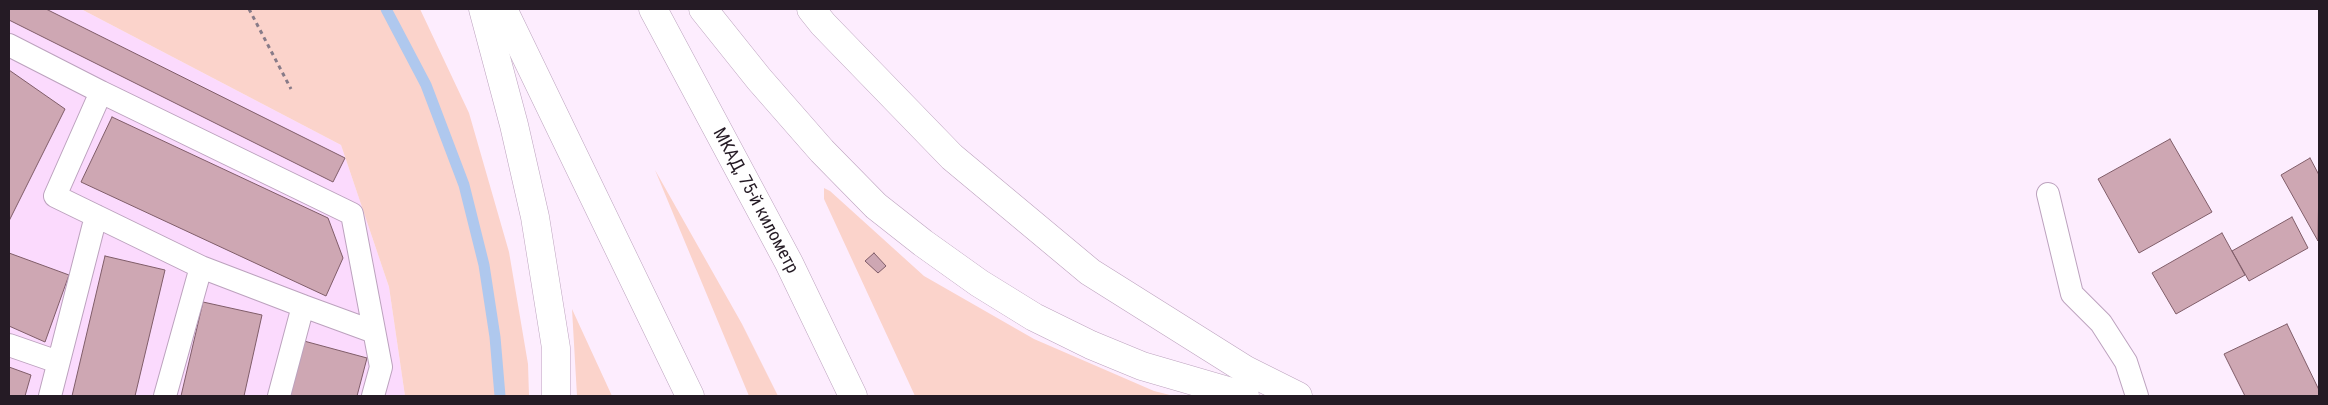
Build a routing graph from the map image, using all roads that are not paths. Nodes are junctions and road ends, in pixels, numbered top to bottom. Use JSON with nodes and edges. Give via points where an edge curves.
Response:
{"nodes":[{"id":1,"x":483,"y":9,"type":"edge"},
{"id":2,"x":503,"y":9,"type":"edge"},
{"id":3,"x":653,"y":9,"type":"edge"},
{"id":4,"x":703,"y":9,"type":"edge"},
{"id":5,"x":811,"y":9,"type":"edge"},
{"id":6,"x":9,"y":44,"type":"edge"},
{"id":7,"x":102,"y":92,"type":"junction"},
{"id":8,"x":2048,"y":194,"type":"dead end"},
{"id":9,"x":96,"y":216,"type":"junction"},
{"id":10,"x":201,"y":267,"type":"junction"},
{"id":11,"x":303,"y":306,"type":"junction"},
{"id":12,"x":374,"y":332,"type":"junction"},
{"id":13,"x":9,"y":345,"type":"edge"},
{"id":14,"x":58,"y":362,"type":"junction"},
{"id":15,"x":50,"y":396,"type":"edge"},
{"id":16,"x":165,"y":396,"type":"edge"},
{"id":17,"x":279,"y":396,"type":"edge"},
{"id":18,"x":373,"y":396,"type":"edge"},
{"id":19,"x":556,"y":396,"type":"edge"},
{"id":20,"x":690,"y":396,"type":"edge"},
{"id":21,"x":853,"y":396,"type":"edge"},
{"id":22,"x":1245,"y":396,"type":"edge"},
{"id":23,"x":1298,"y":396,"type":"edge"},
{"id":24,"x":2137,"y":396,"type":"edge"}],
"edges":[{"from":1,"to":19,"type":"main road","via":[[535,217],[556,348]]},
{"from":2,"to":20,"type":"main road"},
{"from":3,"to":21,"type":"main road","name":"МКАД, 75-й километр","via":[[789,263]]},
{"from":4,"to":22,"type":"main road","via":[[822,150],[876,206],[923,243],[1034,316],[1091,345],[1142,366]]},
{"from":5,"to":23,"type":"main road","via":[[952,157],[1090,272],[1246,370]]},
{"from":6,"to":7,"type":"lane"},
{"from":7,"to":9,"type":"lane","via":[[55,196]]},
{"from":7,"to":12,"type":"lane","via":[[352,214]]},
{"from":8,"to":24,"type":"lane","via":[[2072,294],[2101,324],[2126,362]]},
{"from":9,"to":10,"type":"lane"},
{"from":9,"to":14,"type":"lane"},
{"from":10,"to":11,"type":"lane"},
{"from":10,"to":16,"type":"lane"},
{"from":11,"to":12,"type":"lane"},
{"from":11,"to":17,"type":"lane"},
{"from":12,"to":18,"type":"lane","via":[[381,367]]},
{"from":13,"to":14,"type":"lane"},
{"from":14,"to":15,"type":"lane"}]}
